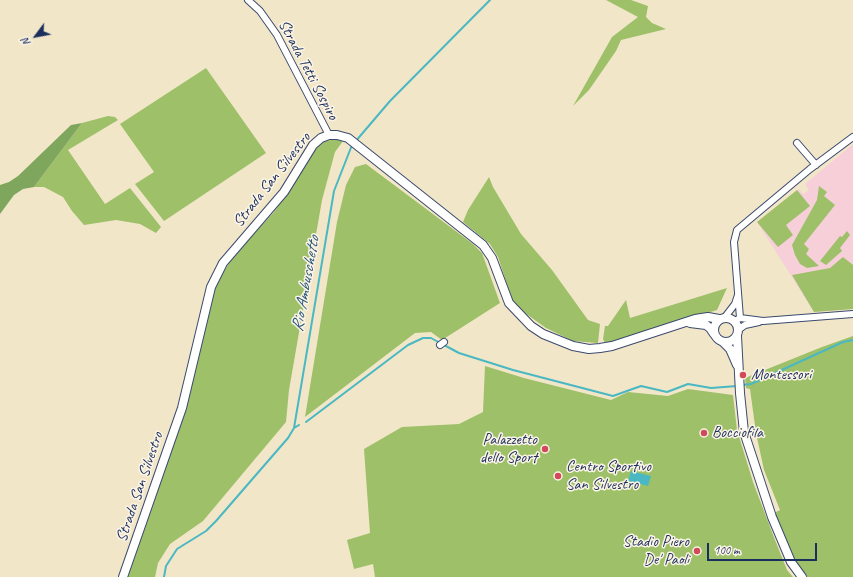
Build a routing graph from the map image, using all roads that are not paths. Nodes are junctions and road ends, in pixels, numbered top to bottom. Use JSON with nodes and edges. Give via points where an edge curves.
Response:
{"nodes":[{"id":1,"x":248,"y":0,"type":"edge"},
{"id":2,"x":329,"y":135,"type":"junction"},
{"id":3,"x":853,"y":137,"type":"edge"},
{"id":4,"x":797,"y":143,"type":"dead end"},
{"id":5,"x":816,"y":165,"type":"junction"},
{"id":6,"x":738,"y":295,"type":"junction"},
{"id":7,"x":853,"y":314,"type":"edge"},
{"id":8,"x":722,"y":318,"type":"junction"},
{"id":9,"x":762,"y":321,"type":"junction"},
{"id":10,"x":685,"y":322,"type":"junction"},
{"id":11,"x":738,"y":326,"type":"junction"},
{"id":12,"x":714,"y":334,"type":"junction"},
{"id":13,"x":723,"y":342,"type":"junction"},
{"id":14,"x":738,"y":369,"type":"junction"},
{"id":15,"x":123,"y":577,"type":"edge"},
{"id":16,"x":802,"y":577,"type":"edge"}],
"edges":[{"from":1,"to":2,"type":"street","name":"Strada Tetti Sospiro","via":[[260,11],[277,35]]},
{"from":2,"to":10,"type":"street","name":"Strada San Silvestro","via":[[337,134],[348,138],[483,245],[492,258],[509,303],[531,326],[543,334],[573,346],[589,349],[612,346]]},
{"from":2,"to":15,"type":"street","name":"Strada San Silvestro","via":[[313,145],[284,192],[223,263],[211,287],[182,408]]},
{"from":3,"to":5,"type":"street"},
{"from":4,"to":5,"type":"street"},
{"from":5,"to":6,"type":"street","via":[[737,230],[734,242]]},
{"from":6,"to":8,"type":"street","via":[[735,304]]},
{"from":6,"to":11,"type":"street"},
{"from":7,"to":9,"type":"street"},
{"from":8,"to":10,"type":"street","name":"Strada San Silvestro","via":[[708,317]]},
{"from":8,"to":11,"type":"street"},
{"from":8,"to":12,"type":"street","via":[[714,326]]},
{"from":9,"to":11,"type":"street"},
{"from":9,"to":11,"type":"street"},
{"from":10,"to":12,"type":"street","name":"Strada San Silvestro","via":[[706,325]]},
{"from":11,"to":13,"type":"street","via":[[731,341]]},
{"from":11,"to":14,"type":"street"},
{"from":12,"to":13,"type":"street"},
{"from":13,"to":14,"type":"street","via":[[733,354]]},
{"from":14,"to":16,"type":"street","via":[[744,432],[791,562]]}]}
